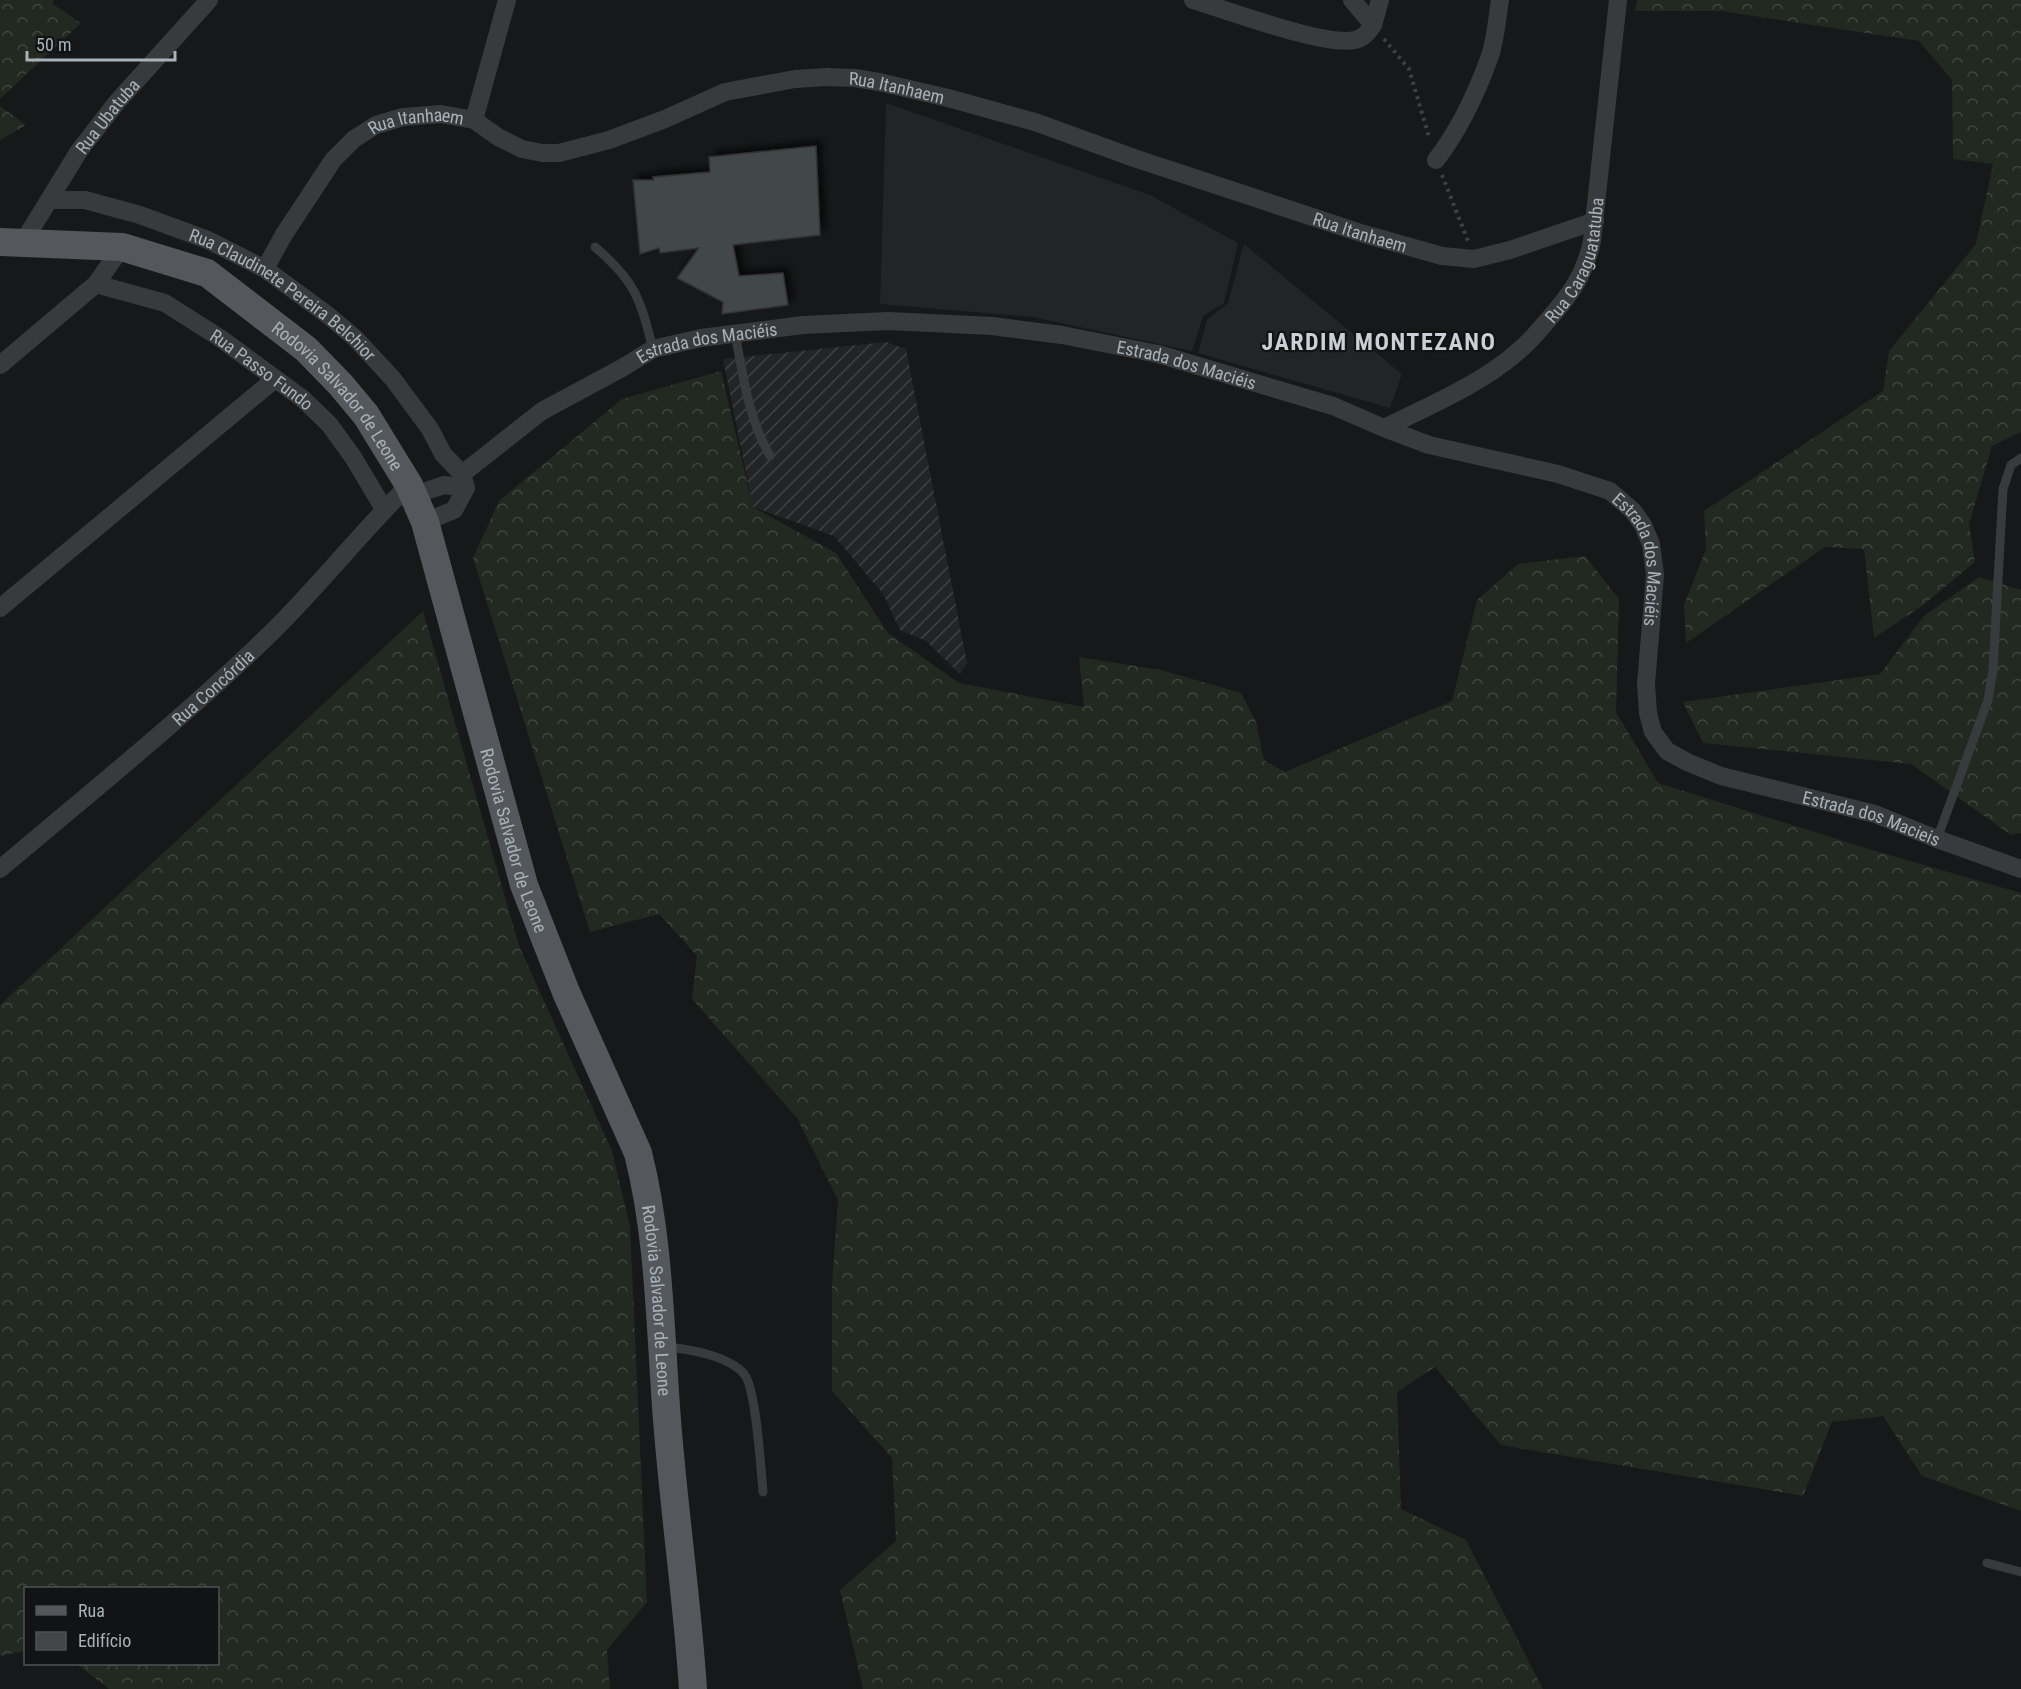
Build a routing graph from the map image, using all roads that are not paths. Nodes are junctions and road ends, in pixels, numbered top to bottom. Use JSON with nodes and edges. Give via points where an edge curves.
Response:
{"nodes":[{"id":1,"x":209,"y":0,"type":"edge"},
{"id":2,"x":507,"y":0,"type":"edge"},
{"id":3,"x":1193,"y":0,"type":"edge"},
{"id":4,"x":1352,"y":0,"type":"edge"},
{"id":5,"x":1380,"y":0,"type":"edge"},
{"id":6,"x":1500,"y":0,"type":"edge"},
{"id":7,"x":1618,"y":0,"type":"edge"},
{"id":8,"x":1372,"y":25,"type":"junction"},
{"id":9,"x":474,"y":120,"type":"junction"},
{"id":10,"x":1436,"y":160,"type":"dead end"},
{"id":11,"x":49,"y":200,"type":"junction"},
{"id":12,"x":1595,"y":221,"type":"junction"},
{"id":13,"x":11,"y":243,"type":"edge"},
{"id":14,"x":122,"y":247,"type":"junction"},
{"id":15,"x":595,"y":247,"type":"dead end"},
{"id":16,"x":265,"y":269,"type":"junction"},
{"id":17,"x":96,"y":284,"type":"junction"},
{"id":18,"x":735,"y":333,"type":"junction"},
{"id":19,"x":653,"y":349,"type":"junction"},
{"id":20,"x":0,"y":365,"type":"edge"},
{"id":21,"x":275,"y":380,"type":"junction"},
{"id":22,"x":1384,"y":428,"type":"junction"},
{"id":23,"x":770,"y":456,"type":"dead end"},
{"id":24,"x":2021,"y":458,"type":"edge"},
{"id":25,"x":464,"y":481,"type":"junction"},
{"id":26,"x":411,"y":490,"type":"junction"},
{"id":27,"x":384,"y":509,"type":"junction"},
{"id":28,"x":425,"y":522,"type":"junction"},
{"id":29,"x":0,"y":608,"type":"edge"},
{"id":30,"x":1721,"y":776,"type":"joint"},
{"id":31,"x":1936,"y":839,"type":"junction"},
{"id":32,"x":0,"y":869,"type":"edge"},
{"id":33,"x":2021,"y":869,"type":"edge"},
{"id":34,"x":661,"y":1346,"type":"junction"},
{"id":35,"x":763,"y":1492,"type":"dead end"},
{"id":36,"x":1987,"y":1563,"type":"dead end"},
{"id":37,"x":2021,"y":1572,"type":"edge"},
{"id":38,"x":693,"y":1689,"type":"edge"}],
"edges":[{"from":1,"to":11,"type":"street","name":"Rua Ubatuba","via":[[117,102],[79,151]]},
{"from":2,"to":9,"type":"street"},
{"from":3,"to":8,"type":"street","via":[[1318,37],[1355,40]]},
{"from":4,"to":8,"type":"street"},
{"from":5,"to":8,"type":"street"},
{"from":6,"to":10,"type":"street","via":[[1490,55],[1463,118]]},
{"from":7,"to":12,"type":"street","name":"Rua Caraguatatuba"},
{"from":9,"to":12,"type":"street","name":"Rua Itanhaem","via":[[522,149],[559,153],[621,136],[725,92],[795,79],[855,78],[1035,122],[1364,234],[1442,256],[1474,259]]},
{"from":9,"to":16,"type":"street","name":"Rua Itanhaem","via":[[441,114],[404,117],[376,125],[354,139],[333,160],[311,192]]},
{"from":11,"to":13,"type":"street","name":"Rua Ubatuba"},
{"from":11,"to":16,"type":"street","name":"Rua Claudinete Pereira Belchior","via":[[85,200],[140,215],[208,240]]},
{"from":12,"to":22,"type":"street","name":"Rua Caraguatatuba","via":[[1589,256],[1574,289],[1522,348],[1488,374]]},
{"from":13,"to":14,"type":"main road","name":"Rodovia Salvador de Leone"},
{"from":14,"to":17,"type":"street"},
{"from":14,"to":26,"type":"main road","name":"Rodovia Salvador de Leone","via":[[207,273],[306,349],[366,415]]},
{"from":15,"to":19,"type":"lane","via":[[632,285]]},
{"from":16,"to":25,"type":"street","name":"Rua Claudinete Pereira Belchior","via":[[355,338],[393,380]]},
{"from":17,"to":20,"type":"street"},
{"from":17,"to":21,"type":"street","name":"Rua Passo Fundo","via":[[165,303]]},
{"from":18,"to":19,"type":"street","name":"Estrada dos Maciéis"},
{"from":18,"to":22,"type":"street","name":"Estrada dos Maciéis","via":[[888,321],[992,326],[1062,335],[1158,354],[1245,379],[1333,406]]},
{"from":18,"to":23,"type":"lane","via":[[749,404]]},
{"from":19,"to":25,"type":"street","name":"Estrada dos Maciéis","via":[[542,411]]},
{"from":21,"to":27,"type":"street","name":"Rua Passo Fundo","via":[[303,399],[328,424]]},
{"from":21,"to":29,"type":"street"},
{"from":22,"to":30,"type":"street","name":"Estrada dos Maciéis","via":[[1429,445],[1558,474],[1610,491],[1634,511],[1654,559],[1646,684],[1653,732],[1667,751]]},
{"from":24,"to":31,"type":"lane","via":[[2012,465],[2003,489],[1988,700]]},
{"from":25,"to":26,"type":"street"},
{"from":25,"to":28,"type":"street","name":"Estrada dos Maciéis","via":[[454,510]]},
{"from":26,"to":27,"type":"street","name":"Rua Concórdia"},
{"from":26,"to":28,"type":"main road","name":"Rodovia Salvador de Leone"},
{"from":27,"to":32,"type":"street","name":"Rua Concórdia","via":[[312,591],[213,688]]},
{"from":28,"to":34,"type":"main road","name":"Rodovia Salvador de Leone","via":[[524,885],[566,992],[638,1153],[652,1222]]},
{"from":30,"to":31,"type":"street","name":"Estrada dos Macieis","via":[[1875,814]]},
{"from":31,"to":33,"type":"street","name":"Estrada dos Macieis"},
{"from":34,"to":35,"type":"lane","via":[[694,1350],[724,1361],[744,1374],[752,1393]]},
{"from":34,"to":38,"type":"main road","name":"Rodovia Salvador de Leone"},
{"from":36,"to":37,"type":"lane"}]}
